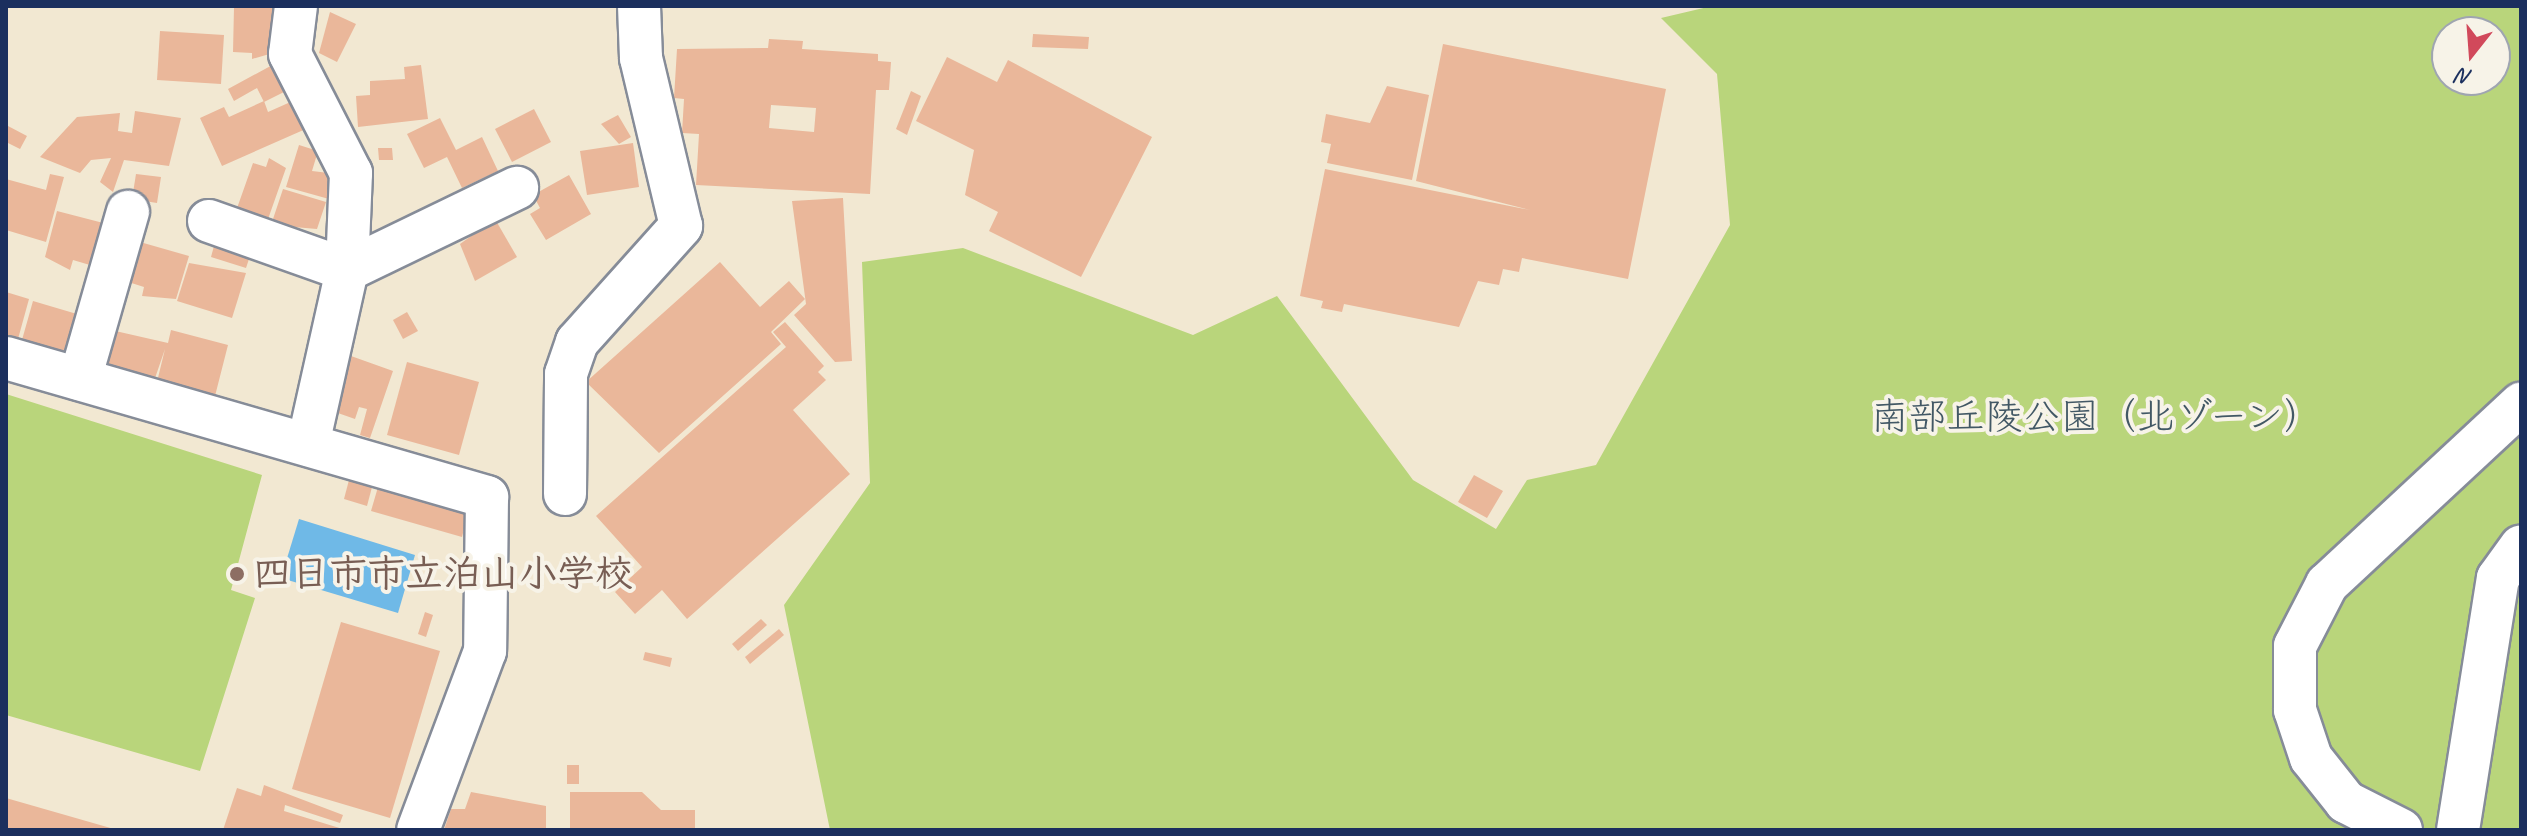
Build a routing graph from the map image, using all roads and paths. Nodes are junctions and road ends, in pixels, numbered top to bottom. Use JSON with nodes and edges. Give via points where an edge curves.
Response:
{"nodes":[{"id":1,"x":296,"y":6,"type":"edge"},
{"id":2,"x":639,"y":6,"type":"edge"},
{"id":3,"x":517,"y":188,"type":"dead end"},
{"id":4,"x":128,"y":212,"type":"dead end"},
{"id":5,"x":209,"y":221,"type":"dead end"},
{"id":6,"x":347,"y":270,"type":"junction"},
{"id":7,"x":6,"y":358,"type":"edge"},
{"id":8,"x":80,"y":379,"type":"junction"},
{"id":9,"x":2521,"y":404,"type":"edge"},
{"id":10,"x":308,"y":445,"type":"junction"},
{"id":11,"x":565,"y":494,"type":"dead end"},
{"id":12,"x":2521,"y":546,"type":"edge"},
{"id":13,"x":418,"y":830,"type":"edge"},
{"id":14,"x":2401,"y":830,"type":"edge"},
{"id":15,"x":2458,"y":830,"type":"edge"}],
"edges":[{"from":1,"to":6,"type":"street","via":[[290,54],[351,173]]},
{"from":2,"to":11,"type":"street","via":[[641,58],[681,226],[577,342],[566,374]]},
{"from":3,"to":6,"type":"street"},
{"from":4,"to":8,"type":"street"},
{"from":5,"to":6,"type":"street"},
{"from":6,"to":10,"type":"street"},
{"from":7,"to":8,"type":"street"},
{"from":8,"to":10,"type":"street"},
{"from":9,"to":14,"type":"street","via":[[2327,584],[2295,646],[2295,710],[2311,758],[2346,802]]},
{"from":10,"to":13,"type":"street","via":[[487,497],[485,651]]},
{"from":12,"to":15,"type":"street","via":[[2498,578]]}]}
